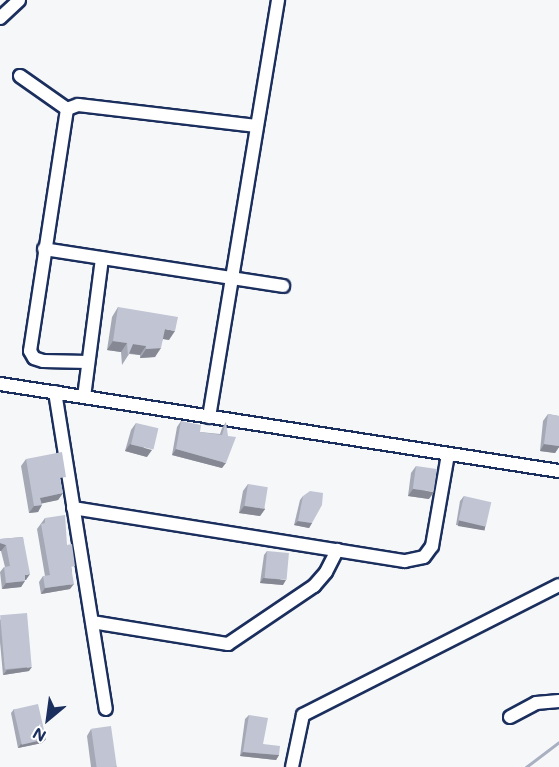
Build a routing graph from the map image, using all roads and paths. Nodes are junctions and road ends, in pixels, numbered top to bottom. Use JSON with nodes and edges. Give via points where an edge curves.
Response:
{"nodes":[{"id":1,"x":19,"y":0,"type":"edge"},
{"id":2,"x":278,"y":0,"type":"edge"},
{"id":3,"x":0,"y":18,"type":"edge"},
{"id":4,"x":20,"y":75,"type":"dead end"},
{"id":5,"x":67,"y":109,"type":"junction"},
{"id":6,"x":257,"y":126,"type":"junction"},
{"id":7,"x":44,"y":249,"type":"junction"},
{"id":8,"x":102,"y":258,"type":"junction"},
{"id":9,"x":232,"y":280,"type":"junction"},
{"id":10,"x":284,"y":286,"type":"dead end"},
{"id":11,"x":88,"y":363,"type":"junction"},
{"id":12,"x":0,"y":384,"type":"edge"},
{"id":13,"x":55,"y":393,"type":"junction"},
{"id":14,"x":84,"y":397,"type":"junction"},
{"id":15,"x":209,"y":417,"type":"junction"},
{"id":16,"x":448,"y":454,"type":"junction"},
{"id":17,"x":559,"y":471,"type":"edge"},
{"id":18,"x":73,"y":508,"type":"junction"},
{"id":19,"x":337,"y":550,"type":"junction"},
{"id":20,"x":559,"y":585,"type":"edge"},
{"id":21,"x":92,"y":622,"type":"junction"},
{"id":22,"x":559,"y":701,"type":"edge"},
{"id":23,"x":106,"y":709,"type":"dead end"},
{"id":24,"x":510,"y":717,"type":"dead end"},
{"id":25,"x":292,"y":767,"type":"edge"}],
"edges":[{"from":1,"to":3,"type":"street"},
{"from":2,"to":6,"type":"street"},
{"from":4,"to":5,"type":"street"},
{"from":5,"to":6,"type":"street","via":[[78,105]]},
{"from":5,"to":7,"type":"street"},
{"from":6,"to":9,"type":"street"},
{"from":7,"to":8,"type":"street"},
{"from":7,"to":11,"type":"street","via":[[32,355],[43,361]]},
{"from":8,"to":9,"type":"street"},
{"from":8,"to":11,"type":"street"},
{"from":9,"to":10,"type":"street"},
{"from":9,"to":15,"type":"street"},
{"from":11,"to":14,"type":"street"},
{"from":12,"to":13,"type":"street"},
{"from":13,"to":14,"type":"street"},
{"from":13,"to":18,"type":"street"},
{"from":14,"to":15,"type":"street"},
{"from":15,"to":16,"type":"street"},
{"from":16,"to":17,"type":"street"},
{"from":16,"to":19,"type":"street","via":[[434,535],[424,558],[405,561]]},
{"from":18,"to":19,"type":"street"},
{"from":18,"to":21,"type":"street"},
{"from":19,"to":21,"type":"street","via":[[314,586],[228,644]]},
{"from":20,"to":25,"type":"street","via":[[303,716]]},
{"from":21,"to":23,"type":"street"},
{"from":22,"to":24,"type":"street","via":[[536,703]]}]}
